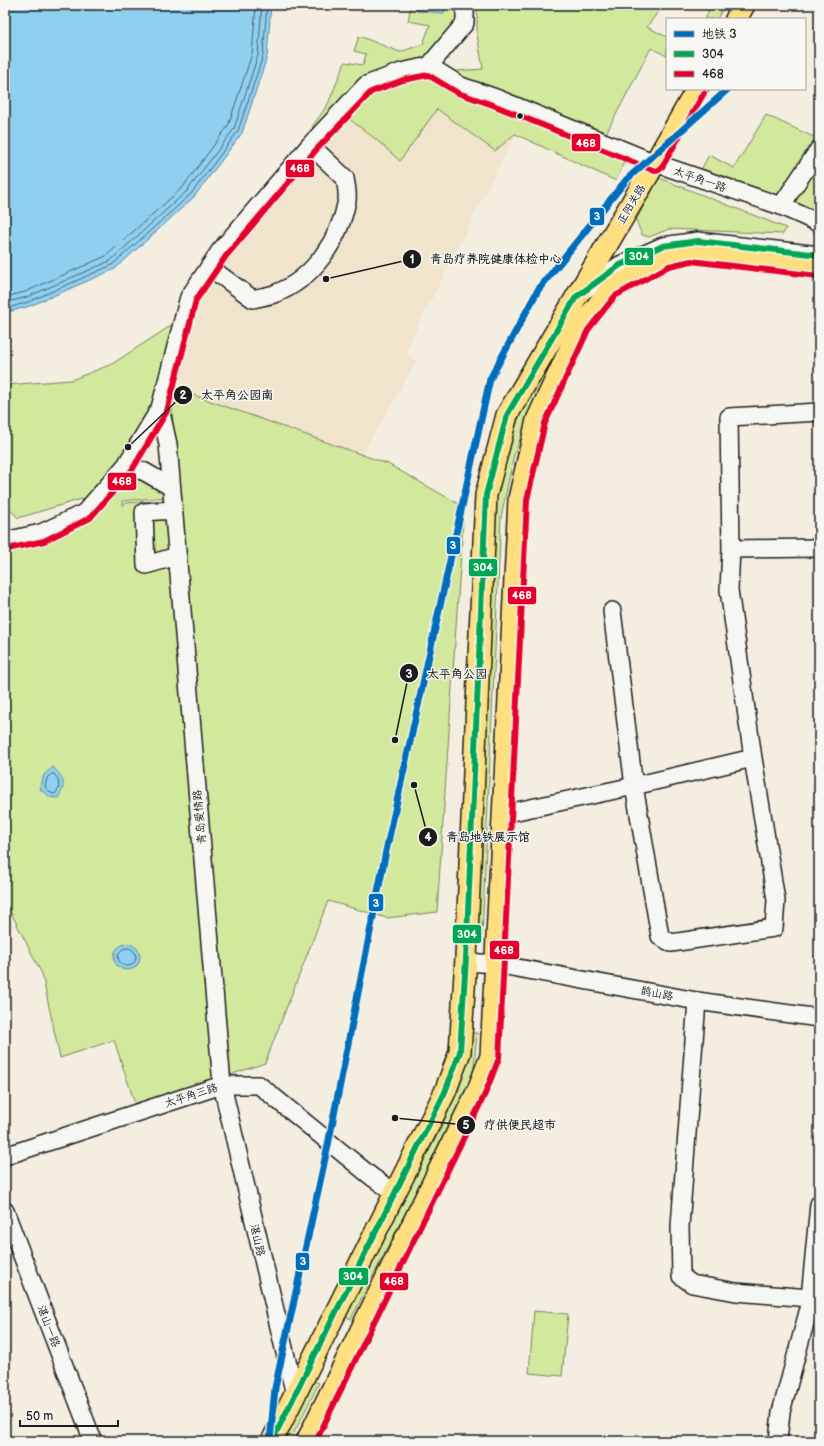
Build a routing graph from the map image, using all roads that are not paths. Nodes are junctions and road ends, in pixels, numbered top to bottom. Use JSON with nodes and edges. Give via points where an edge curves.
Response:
{"nodes":[{"id":1,"x":464,"y":5,"type":"edge"},
{"id":2,"x":744,"y":5,"type":"edge"},
{"id":3,"x":737,"y":18,"type":"edge"},
{"id":4,"x":428,"y":66,"type":"junction"},
{"id":5,"x":696,"y":90,"type":"edge"},
{"id":6,"x":310,"y":145,"type":"junction"},
{"id":7,"x":819,"y":149,"type":"edge"},
{"id":8,"x":655,"y":163,"type":"junction"},
{"id":9,"x":781,"y":206,"type":"junction"},
{"id":10,"x":819,"y":223,"type":"edge"},
{"id":11,"x":819,"y":263,"type":"edge"},
{"id":12,"x":209,"y":267,"type":"junction"},
{"id":13,"x":576,"y":296,"type":"junction"},
{"id":14,"x":160,"y":408,"type":"junction"},
{"id":15,"x":819,"y":412,"type":"edge"},
{"id":16,"x":126,"y":465,"type":"junction"},
{"id":17,"x":171,"y":487,"type":"junction"},
{"id":18,"x":173,"y":510,"type":"junction"},
{"id":19,"x":5,"y":541,"type":"edge"},
{"id":20,"x":819,"y":548,"type":"edge"},
{"id":21,"x":731,"y":549,"type":"junction"},
{"id":22,"x":177,"y":553,"type":"junction"},
{"id":23,"x":612,"y":611,"type":"dead end"},
{"id":24,"x":753,"y":758,"type":"junction"},
{"id":25,"x":634,"y":786,"type":"junction"},
{"id":26,"x":503,"y":814,"type":"junction"},
{"id":27,"x":466,"y":962,"type":"junction"},
{"id":28,"x":496,"y":964,"type":"junction"},
{"id":29,"x":697,"y":1001,"type":"junction"},
{"id":30,"x":819,"y":1018,"type":"edge"},
{"id":31,"x":222,"y":1085,"type":"junction"},
{"id":32,"x":5,"y":1156,"type":"edge"},
{"id":33,"x":395,"y":1193,"type":"junction"},
{"id":34,"x":819,"y":1204,"type":"edge"},
{"id":35,"x":5,"y":1211,"type":"edge"},
{"id":36,"x":812,"y":1307,"type":"edge"},
{"id":37,"x":295,"y":1395,"type":"junction"},
{"id":38,"x":93,"y":1441,"type":"edge"},
{"id":39,"x":272,"y":1441,"type":"edge"},
{"id":40,"x":307,"y":1441,"type":"edge"},
{"id":41,"x":778,"y":1441,"type":"edge"}],
"edges":[{"from":1,"to":4,"type":"street","via":[[465,23]]},
{"from":2,"to":3,"type":"main road"},
{"from":4,"to":6,"type":"street","via":[[366,84]]},
{"from":4,"to":8,"type":"street","name":"太平角一路","via":[[461,86]]},
{"from":5,"to":8,"type":"main road","name":"正阳关路"},
{"from":6,"to":12,"type":"street"},
{"from":6,"to":12,"type":"street","via":[[346,178],[347,199],[340,226],[328,248],[311,270],[275,294],[253,299]]},
{"from":7,"to":9,"type":"street"},
{"from":8,"to":9,"type":"street","name":"太平角一路"},
{"from":8,"to":13,"type":"main road","name":"正阳关路"},
{"from":9,"to":10,"type":"street","name":"太平角一路"},
{"from":11,"to":13,"type":"street","via":[[698,241],[663,246],[620,265]]},
{"from":11,"to":26,"type":"main road","via":[[691,254],[666,258],[610,290],[581,326],[537,420],[519,499]]},
{"from":12,"to":14,"type":"street","via":[[189,297]]},
{"from":13,"to":27,"type":"main road","name":"正阳关路","via":[[507,415],[486,495]]},
{"from":14,"to":16,"type":"street"},
{"from":14,"to":17,"type":"street","name":"青岛爱情路","via":[[168,444]]},
{"from":15,"to":21,"type":"street","via":[[729,417]]},
{"from":16,"to":17,"type":"street","via":[[146,472]]},
{"from":16,"to":19,"type":"street","via":[[84,513],[41,533]]},
{"from":17,"to":18,"type":"street","name":"青岛爱情路"},
{"from":18,"to":22,"type":"street","name":"青岛爱情路"},
{"from":18,"to":22,"type":"street","via":[[144,512],[146,565]]},
{"from":20,"to":21,"type":"street"},
{"from":21,"to":24,"type":"street","via":[[729,590]]},
{"from":22,"to":31,"type":"street","name":"青岛爱情路"},
{"from":23,"to":25,"type":"street"},
{"from":24,"to":25,"type":"street"},
{"from":24,"to":25,"type":"street","via":[[776,900],[774,928],[671,943],[660,936]]},
{"from":25,"to":26,"type":"street"},
{"from":26,"to":28,"type":"main road"},
{"from":27,"to":28,"type":"street","name":"鹊山路"},
{"from":27,"to":33,"type":"main road","name":"正阳关路","via":[[460,1052],[445,1092]]},
{"from":28,"to":29,"type":"street","name":"鹊山路"},
{"from":28,"to":40,"type":"main road","via":[[491,1056],[478,1090]]},
{"from":29,"to":30,"type":"street","name":"鹊山路"},
{"from":29,"to":36,"type":"street","via":[[680,1226],[681,1276],[692,1284]]},
{"from":31,"to":32,"type":"street","name":"太平角三路"},
{"from":31,"to":33,"type":"street","name":"太平角三路","via":[[259,1085]]},
{"from":31,"to":37,"type":"street","name":"湛山路"},
{"from":33,"to":37,"type":"main road","name":"正阳关路"},
{"from":34,"to":36,"type":"street"},
{"from":35,"to":38,"type":"street","name":"湛山一路"},
{"from":36,"to":41,"type":"street","via":[[781,1412]]},
{"from":37,"to":39,"type":"main road","name":"正阳关路"}]}
